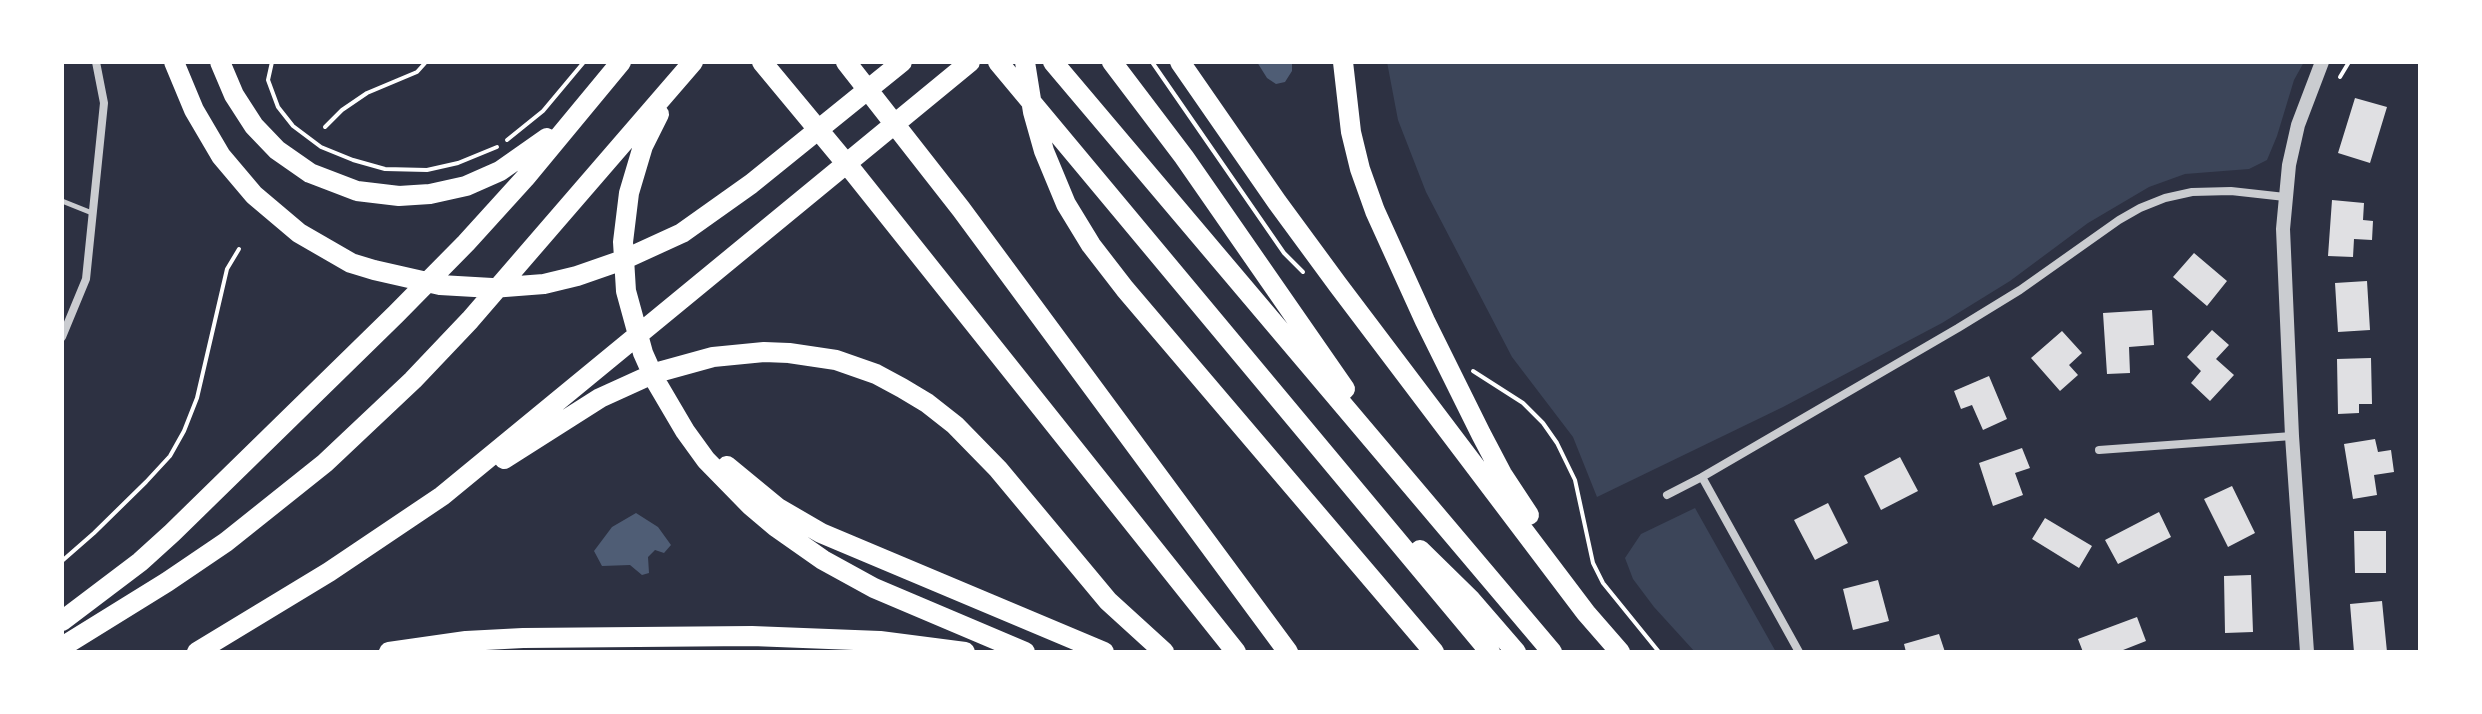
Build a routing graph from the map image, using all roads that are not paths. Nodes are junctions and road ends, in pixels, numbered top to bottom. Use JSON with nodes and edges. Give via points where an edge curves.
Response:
{"nodes":[{"id":1,"x":96,"y":62,"type":"edge"},
{"id":2,"x":174,"y":62,"type":"edge"},
{"id":3,"x":181,"y":62,"type":"edge"},
{"id":4,"x":220,"y":62,"type":"edge"},
{"id":5,"x":621,"y":62,"type":"edge"},
{"id":6,"x":762,"y":62,"type":"edge"},
{"id":7,"x":846,"y":62,"type":"edge"},
{"id":8,"x":902,"y":62,"type":"edge"},
{"id":9,"x":970,"y":62,"type":"edge"},
{"id":10,"x":998,"y":62,"type":"edge"},
{"id":11,"x":1025,"y":62,"type":"edge"},
{"id":12,"x":1053,"y":62,"type":"edge"},
{"id":13,"x":1112,"y":62,"type":"edge"},
{"id":14,"x":1180,"y":62,"type":"edge"},
{"id":15,"x":1343,"y":62,"type":"edge"},
{"id":16,"x":2322,"y":62,"type":"edge"},
{"id":17,"x":693,"y":63,"type":"edge"},
{"id":18,"x":597,"y":92,"type":"junction"},
{"id":19,"x":194,"y":110,"type":"junction"},
{"id":20,"x":2285,"y":197,"type":"junction"},
{"id":21,"x":62,"y":201,"type":"edge"},
{"id":22,"x":92,"y":213,"type":"junction"},
{"id":23,"x":62,"y":337,"type":"edge"},
{"id":24,"x":655,"y":380,"type":"junction"},
{"id":25,"x":2292,"y":436,"type":"junction"},
{"id":26,"x":2099,"y":450,"type":"dead end"},
{"id":27,"x":1338,"y":469,"type":"junction"},
{"id":28,"x":1398,"y":469,"type":"junction"},
{"id":29,"x":1702,"y":477,"type":"junction"},
{"id":30,"x":1667,"y":495,"type":"dead end"},
{"id":31,"x":442,"y":496,"type":"junction"},
{"id":32,"x":62,"y":621,"type":"edge"},
{"id":33,"x":62,"y":647,"type":"edge"},
{"id":34,"x":1616,"y":647,"type":"edge"},
{"id":35,"x":197,"y":652,"type":"edge"},
{"id":36,"x":389,"y":652,"type":"edge"},
{"id":37,"x":965,"y":652,"type":"edge"},
{"id":38,"x":1025,"y":652,"type":"edge"},
{"id":39,"x":1104,"y":652,"type":"edge"},
{"id":40,"x":1164,"y":652,"type":"edge"},
{"id":41,"x":1236,"y":652,"type":"edge"},
{"id":42,"x":1288,"y":652,"type":"edge"},
{"id":43,"x":1434,"y":652,"type":"edge"},
{"id":44,"x":1490,"y":652,"type":"edge"},
{"id":45,"x":1516,"y":652,"type":"edge"},
{"id":46,"x":1552,"y":652,"type":"edge"},
{"id":47,"x":1799,"y":652,"type":"edge"},
{"id":48,"x":2307,"y":652,"type":"edge"}],
"edges":[{"from":1,"to":22,"type":"street","via":[[104,103]]},
{"from":2,"to":19,"type":"highway"},
{"from":3,"to":19,"type":"highway"},
{"from":4,"to":18,"type":"highway","via":[[254,126],[277,150],[310,173],[357,191],[399,196],[466,186],[500,171],[530,152]]},
{"from":5,"to":18,"type":"highway"},
{"from":6,"to":41,"type":"highway"},
{"from":7,"to":42,"type":"highway","via":[[996,255]]},
{"from":8,"to":19,"type":"highway","via":[[682,233],[595,270],[511,287],[430,284],[351,263],[299,233],[254,195],[221,156]]},
{"from":9,"to":31,"type":"highway"},
{"from":10,"to":27,"type":"highway"},
{"from":11,"to":43,"type":"highway","via":[[1041,141],[1084,236]]},
{"from":12,"to":28,"type":"highway"},
{"from":13,"to":28,"type":"highway","via":[[1293,312]]},
{"from":14,"to":34,"type":"highway","via":[[1338,285]]},
{"from":15,"to":34,"type":"highway","via":[[1360,169],[1406,280],[1502,474]]},
{"from":16,"to":20,"type":"street","via":[[2298,125]]},
{"from":17,"to":24,"type":"highway","via":[[643,146],[629,193],[623,242],[626,291]]},
{"from":17,"to":33,"type":"highway","via":[[470,320],[325,463],[226,542]]},
{"from":18,"to":32,"type":"highway","via":[[515,189],[396,314],[172,533]]},
{"from":20,"to":25,"type":"street"},
{"from":20,"to":29,"type":"street","via":[[2192,192],[2140,208],[2020,290]]},
{"from":21,"to":22,"type":"lane"},
{"from":22,"to":23,"type":"street","via":[[86,279]]},
{"from":24,"to":38,"type":"highway","via":[[706,460],[788,536],[874,588]]},
{"from":24,"to":39,"type":"highway","via":[[725,464],[798,520]]},
{"from":25,"to":26,"type":"street"},
{"from":25,"to":48,"type":"street"},
{"from":27,"to":44,"type":"highway"},
{"from":27,"to":45,"type":"highway"},
{"from":28,"to":46,"type":"highway"},
{"from":29,"to":30,"type":"street"},
{"from":29,"to":47,"type":"street"},
{"from":31,"to":35,"type":"highway"},
{"from":31,"to":40,"type":"highway","via":[[600,398],[655,373],[713,357],[764,352],[836,360],[876,374],[927,403],[975,444],[1108,601]]},
{"from":36,"to":37,"type":"highway","via":[[480,640],[673,636],[880,641]]}]}
